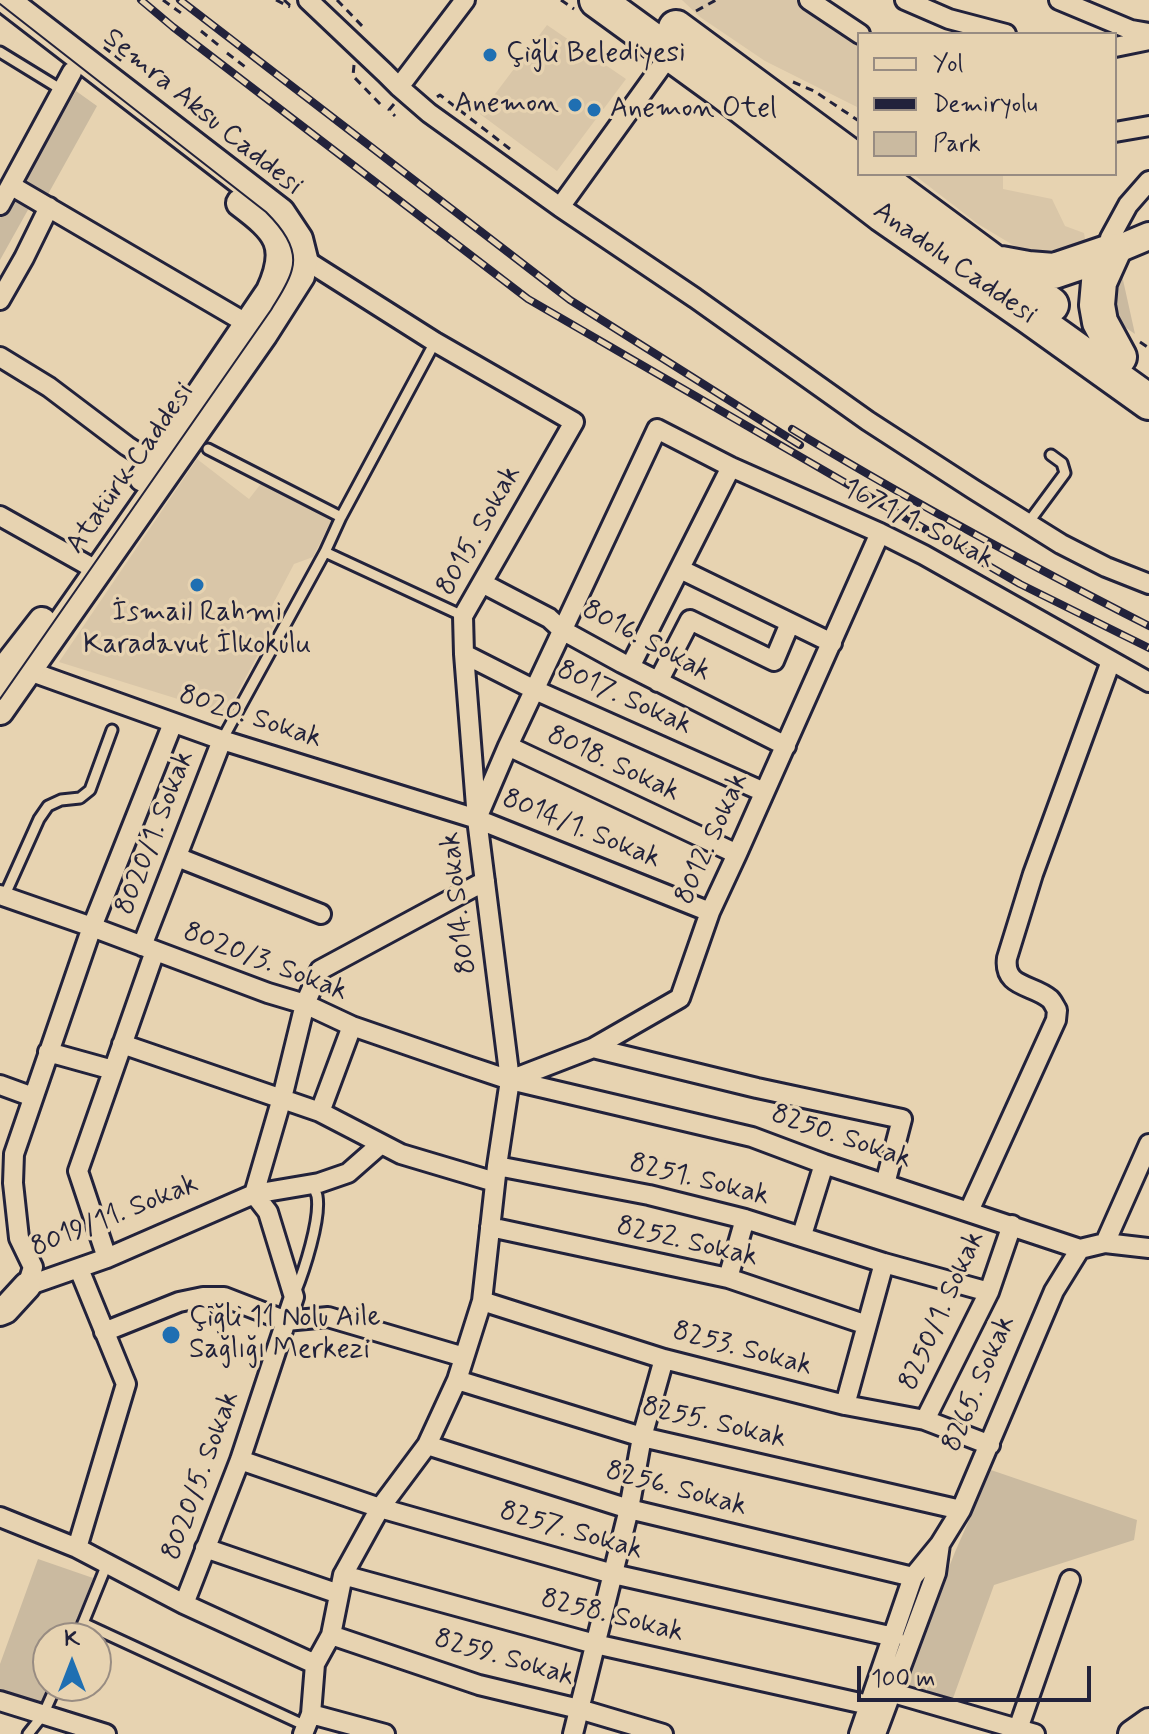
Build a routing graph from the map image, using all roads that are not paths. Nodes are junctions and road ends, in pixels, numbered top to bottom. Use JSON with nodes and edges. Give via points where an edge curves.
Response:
{"nodes":[{"id":1,"x":6,"y":0,"type":"edge"},
{"id":2,"x":465,"y":0,"type":"edge"},
{"id":3,"x":637,"y":0,"type":"edge"},
{"id":4,"x":809,"y":0,"type":"edge"},
{"id":5,"x":905,"y":0,"type":"edge"},
{"id":6,"x":1059,"y":0,"type":"edge"},
{"id":7,"x":300,"y":4,"type":"edge"},
{"id":8,"x":590,"y":8,"type":"edge"},
{"id":9,"x":0,"y":16,"type":"edge"},
{"id":10,"x":970,"y":30,"type":"edge"},
{"id":11,"x":857,"y":32,"type":"edge"},
{"id":12,"x":1149,"y":33,"type":"edge"},
{"id":13,"x":1149,"y":40,"type":"edge"},
{"id":14,"x":1117,"y":47,"type":"edge"},
{"id":15,"x":0,"y":52,"type":"edge"},
{"id":16,"x":671,"y":53,"type":"junction"},
{"id":17,"x":68,"y":81,"type":"junction"},
{"id":18,"x":398,"y":94,"type":"junction"},
{"id":19,"x":1149,"y":126,"type":"edge"},
{"id":20,"x":1117,"y":132,"type":"edge"},
{"id":21,"x":857,"y":162,"type":"edge"},
{"id":22,"x":877,"y":176,"type":"edge"},
{"id":23,"x":1149,"y":181,"type":"edge"},
{"id":24,"x":12,"y":186,"type":"junction"},
{"id":25,"x":0,"y":205,"type":"edge"},
{"id":26,"x":49,"y":207,"type":"junction"},
{"id":27,"x":560,"y":207,"type":"junction"},
{"id":28,"x":1149,"y":236,"type":"edge"},
{"id":29,"x":1113,"y":251,"type":"junction"},
{"id":30,"x":292,"y":258,"type":"junction"},
{"id":31,"x":1036,"y":291,"type":"junction"},
{"id":32,"x":0,"y":300,"type":"edge"},
{"id":33,"x":256,"y":328,"type":"junction"},
{"id":34,"x":435,"y":342,"type":"junction"},
{"id":35,"x":1119,"y":357,"type":"junction"},
{"id":36,"x":2,"y":362,"type":"edge"},
{"id":37,"x":1149,"y":377,"type":"edge"},
{"id":38,"x":1149,"y":402,"type":"edge"},
{"id":39,"x":657,"y":429,"type":"joint"},
{"id":40,"x":208,"y":449,"type":"dead end"},
{"id":41,"x":1051,"y":455,"type":"dead end"},
{"id":42,"x":731,"y":467,"type":"junction"},
{"id":43,"x":161,"y":468,"type":"junction"},
{"id":44,"x":0,"y":516,"type":"edge"},
{"id":45,"x":341,"y":517,"type":"junction"},
{"id":46,"x":1028,"y":523,"type":"junction"},
{"id":47,"x":880,"y":533,"type":"junction"},
{"id":48,"x":325,"y":552,"type":"junction"},
{"id":49,"x":91,"y":566,"type":"junction"},
{"id":50,"x":680,"y":569,"type":"junction"},
{"id":51,"x":482,"y":583,"type":"junction"},
{"id":52,"x":1149,"y":584,"type":"edge"},
{"id":53,"x":463,"y":616,"type":"junction"},
{"id":54,"x":790,"y":623,"type":"junction"},
{"id":55,"x":562,"y":630,"type":"junction"},
{"id":56,"x":832,"y":643,"type":"junction"},
{"id":57,"x":464,"y":654,"type":"junction"},
{"id":58,"x":1111,"y":661,"type":"junction"},
{"id":59,"x":9,"y":667,"type":"edge"},
{"id":60,"x":630,"y":667,"type":"junction"},
{"id":61,"x":658,"y":682,"type":"junction"},
{"id":62,"x":1149,"y":682,"type":"edge"},
{"id":63,"x":535,"y":690,"type":"junction"},
{"id":64,"x":0,"y":711,"type":"edge"},
{"id":65,"x":173,"y":723,"type":"junction"},
{"id":66,"x":112,"y":730,"type":"dead end"},
{"id":67,"x":222,"y":740,"type":"junction"},
{"id":68,"x":508,"y":746,"type":"junction"},
{"id":69,"x":786,"y":746,"type":"junction"},
{"id":70,"x":764,"y":792,"type":"junction"},
{"id":71,"x":477,"y":819,"type":"junction"},
{"id":72,"x":737,"y":854,"type":"junction"},
{"id":73,"x":177,"y":857,"type":"junction"},
{"id":74,"x":485,"y":881,"type":"junction"},
{"id":75,"x":2,"y":896,"type":"edge"},
{"id":76,"x":710,"y":912,"type":"junction"},
{"id":77,"x":321,"y":914,"type":"dead end"},
{"id":78,"x":92,"y":927,"type":"junction"},
{"id":79,"x":148,"y":949,"type":"junction"},
{"id":80,"x":305,"y":1004,"type":"junction"},
{"id":81,"x":352,"y":1026,"type":"junction"},
{"id":82,"x":122,"y":1044,"type":"junction"},
{"id":83,"x":593,"y":1048,"type":"junction"},
{"id":84,"x":48,"y":1052,"type":"junction"},
{"id":85,"x":113,"y":1070,"type":"junction"},
{"id":86,"x":510,"y":1080,"type":"junction"},
{"id":87,"x":0,"y":1085,"type":"edge"},
{"id":88,"x":33,"y":1097,"type":"junction"},
{"id":89,"x":282,"y":1098,"type":"junction"},
{"id":90,"x":320,"y":1112,"type":"junction"},
{"id":91,"x":381,"y":1144,"type":"junction"},
{"id":92,"x":1149,"y":1144,"type":"edge"},
{"id":93,"x":824,"y":1164,"type":"junction"},
{"id":94,"x":496,"y":1174,"type":"junction"},
{"id":95,"x":6,"y":1180,"type":"edge"},
{"id":96,"x":885,"y":1184,"type":"junction"},
{"id":97,"x":311,"y":1185,"type":"junction"},
{"id":98,"x":254,"y":1194,"type":"junction"},
{"id":99,"x":969,"y":1211,"type":"junction"},
{"id":100,"x":745,"y":1219,"type":"junction"},
{"id":101,"x":1012,"y":1225,"type":"junction"},
{"id":102,"x":490,"y":1227,"type":"junction"},
{"id":103,"x":802,"y":1235,"type":"junction"},
{"id":104,"x":1105,"y":1243,"type":"junction"},
{"id":105,"x":1149,"y":1248,"type":"edge"},
{"id":106,"x":1080,"y":1249,"type":"junction"},
{"id":107,"x":107,"y":1258,"type":"junction"},
{"id":108,"x":884,"y":1263,"type":"junction"},
{"id":109,"x":79,"y":1269,"type":"junction"},
{"id":110,"x":728,"y":1278,"type":"junction"},
{"id":111,"x":27,"y":1286,"type":"junction"},
{"id":112,"x":989,"y":1292,"type":"junction"},
{"id":113,"x":0,"y":1297,"type":"edge"},
{"id":114,"x":294,"y":1297,"type":"junction"},
{"id":115,"x":482,"y":1301,"type":"junction"},
{"id":116,"x":0,"y":1312,"type":"edge"},
{"id":117,"x":286,"y":1321,"type":"junction"},
{"id":118,"x":867,"y":1325,"type":"junction"},
{"id":119,"x":104,"y":1332,"type":"junction"},
{"id":120,"x":464,"y":1357,"type":"junction"},
{"id":121,"x":664,"y":1359,"type":"junction"},
{"id":122,"x":457,"y":1380,"type":"junction"},
{"id":123,"x":845,"y":1405,"type":"junction"},
{"id":124,"x":925,"y":1420,"type":"junction"},
{"id":125,"x":642,"y":1437,"type":"junction"},
{"id":126,"x":427,"y":1445,"type":"junction"},
{"id":127,"x":990,"y":1445,"type":"junction"},
{"id":128,"x":240,"y":1460,"type":"junction"},
{"id":129,"x":380,"y":1508,"type":"junction"},
{"id":130,"x":629,"y":1509,"type":"junction"},
{"id":131,"x":961,"y":1510,"type":"junction"},
{"id":132,"x":0,"y":1517,"type":"edge"},
{"id":133,"x":940,"y":1544,"type":"junction"},
{"id":134,"x":77,"y":1548,"type":"junction"},
{"id":135,"x":205,"y":1548,"type":"junction"},
{"id":136,"x":107,"y":1564,"type":"junction"},
{"id":137,"x":613,"y":1574,"type":"junction"},
{"id":138,"x":343,"y":1575,"type":"junction"},
{"id":139,"x":913,"y":1577,"type":"junction"},
{"id":140,"x":1070,"y":1580,"type":"dead end"},
{"id":141,"x":339,"y":1594,"type":"junction"},
{"id":142,"x":184,"y":1604,"type":"junction"},
{"id":143,"x":83,"y":1622,"type":"edge"},
{"id":144,"x":331,"y":1635,"type":"junction"},
{"id":145,"x":112,"y":1636,"type":"edge"},
{"id":146,"x":894,"y":1637,"type":"junction"},
{"id":147,"x":595,"y":1644,"type":"junction"},
{"id":148,"x":315,"y":1664,"type":"junction"},
{"id":149,"x":878,"y":1696,"type":"junction"},
{"id":150,"x":0,"y":1701,"type":"edge"},
{"id":151,"x":49,"y":1702,"type":"edge"},
{"id":152,"x":579,"y":1709,"type":"junction"},
{"id":153,"x":43,"y":1715,"type":"junction"},
{"id":154,"x":1149,"y":1722,"type":"edge"},
{"id":155,"x":307,"y":1724,"type":"edge"},
{"id":156,"x":1026,"y":1731,"type":"edge"},
{"id":157,"x":28,"y":1734,"type":"edge"},
{"id":158,"x":106,"y":1734,"type":"edge"},
{"id":159,"x":385,"y":1734,"type":"edge"},
{"id":160,"x":573,"y":1734,"type":"edge"},
{"id":161,"x":663,"y":1734,"type":"edge"},
{"id":162,"x":859,"y":1734,"type":"edge"},
{"id":163,"x":876,"y":1734,"type":"edge"},
{"id":164,"x":1132,"y":1734,"type":"edge"}],
"edges":[{"from":1,"to":30,"type":"street","name":"Semra Aksu Caddesi","via":[[281,212],[299,239]]},
{"from":2,"to":18,"type":"street"},
{"from":3,"to":21,"type":"highway","name":"Anadolu Caddesi"},
{"from":4,"to":11,"type":"street"},
{"from":5,"to":10,"type":"street"},
{"from":6,"to":12,"type":"street"},
{"from":7,"to":18,"type":"street","via":[[385,73]]},
{"from":8,"to":16,"type":"highway","name":"Anadolu Caddesi"},
{"from":9,"to":17,"type":"street","name":"Semra Aksu Caddesi"},
{"from":13,"to":14,"type":"street"},
{"from":15,"to":17,"type":"lane"},
{"from":16,"to":27,"type":"street"},
{"from":16,"to":31,"type":"highway","name":"Anadolu Caddesi","via":[[882,214]]},
{"from":17,"to":24,"type":"street"},
{"from":17,"to":30,"type":"street","name":"Semra Aksu Caddesi","via":[[266,222]]},
{"from":18,"to":27,"type":"street"},
{"from":19,"to":20,"type":"street"},
{"from":22,"to":31,"type":"highway","name":"Anadolu Caddesi"},
{"from":23,"to":29,"type":"street","via":[[1110,238]]},
{"from":24,"to":25,"type":"street"},
{"from":24,"to":26,"type":"street"},
{"from":26,"to":32,"type":"street"},
{"from":26,"to":33,"type":"street"},
{"from":27,"to":46,"type":"street","via":[[868,421]]},
{"from":28,"to":29,"type":"street"},
{"from":29,"to":31,"type":"highway"},
{"from":29,"to":35,"type":"highway","via":[[1099,282],[1097,305]]},
{"from":30,"to":33,"type":"street","name":"Atatürk Caddesi","via":[[279,270]]},
{"from":30,"to":34,"type":"street"},
{"from":31,"to":35,"type":"highway","name":"Anadolu Caddesi"},
{"from":31,"to":38,"type":"highway","name":"Anadolu Caddesi"},
{"from":33,"to":43,"type":"street","name":"Atatürk Caddesi"},
{"from":34,"to":45,"type":"lane"},
{"from":34,"to":51,"type":"street","name":"8015. Sokak","via":[[574,422]]},
{"from":35,"to":37,"type":"highway","name":"Anadolu Caddesi"},
{"from":36,"to":43,"type":"street","via":[[49,387]]},
{"from":39,"to":42,"type":"street","name":"1671/1. Sokak"},
{"from":39,"to":55,"type":"street","name":"8014. Sokak"},
{"from":40,"to":45,"type":"lane"},
{"from":41,"to":46,"type":"lane","via":[[1065,473]]},
{"from":42,"to":47,"type":"street","name":"1671/1. Sokak"},
{"from":42,"to":50,"type":"street"},
{"from":43,"to":49,"type":"street","name":"Atatürk Caddesi"},
{"from":44,"to":49,"type":"street"},
{"from":45,"to":48,"type":"lane"},
{"from":46,"to":52,"type":"street","via":[[1106,567]]},
{"from":47,"to":56,"type":"street","name":"8012. Sokak"},
{"from":47,"to":58,"type":"street","name":"1671/1. Sokak"},
{"from":48,"to":53,"type":"lane"},
{"from":48,"to":67,"type":"lane"},
{"from":49,"to":59,"type":"street","name":"Atatürk Caddesi"},
{"from":50,"to":54,"type":"street"},
{"from":50,"to":60,"type":"street"},
{"from":51,"to":53,"type":"street","name":"8015. Sokak"},
{"from":51,"to":55,"type":"street","name":"8016. Sokak"},
{"from":53,"to":57,"type":"street","name":"8015. Sokak"},
{"from":54,"to":56,"type":"street"},
{"from":54,"to":61,"type":"street","via":[[774,661],[690,620]]},
{"from":55,"to":60,"type":"street","name":"8016. Sokak"},
{"from":55,"to":63,"type":"street","name":"8014. Sokak"},
{"from":56,"to":69,"type":"street","name":"8012. Sokak"},
{"from":57,"to":63,"type":"street","name":"8017. Sokak"},
{"from":57,"to":71,"type":"street","name":"8015. Sokak"},
{"from":58,"to":62,"type":"street","name":"1671/1. Sokak"},
{"from":58,"to":99,"type":"street","via":[[1007,958],[1009,976],[1049,998],[1056,1020]]},
{"from":59,"to":64,"type":"street","name":"Atatürk Caddesi"},
{"from":59,"to":65,"type":"street","name":"8020. Sokak"},
{"from":60,"to":61,"type":"street","name":"8016. Sokak"},
{"from":61,"to":69,"type":"street","name":"8016. Sokak"},
{"from":63,"to":68,"type":"street","name":"8014. Sokak"},
{"from":63,"to":70,"type":"street","name":"8017. Sokak"},
{"from":65,"to":67,"type":"street","name":"8020. Sokak"},
{"from":65,"to":78,"type":"street","name":"8020/1. Sokak"},
{"from":66,"to":75,"type":"lane","via":[[90,790],[48,806]]},
{"from":67,"to":71,"type":"street","name":"8020. Sokak"},
{"from":67,"to":73,"type":"street","name":"8020/1. Sokak"},
{"from":68,"to":71,"type":"street","name":"8014. Sokak"},
{"from":68,"to":72,"type":"street","name":"8018. Sokak"},
{"from":69,"to":70,"type":"street","name":"8012. Sokak"},
{"from":70,"to":72,"type":"street","name":"8012. Sokak"},
{"from":71,"to":74,"type":"street","name":"8014. Sokak"},
{"from":71,"to":76,"type":"street","name":"8014/1. Sokak"},
{"from":72,"to":76,"type":"street","name":"8012. Sokak"},
{"from":73,"to":77,"type":"street"},
{"from":73,"to":79,"type":"street","name":"8020/1. Sokak"},
{"from":74,"to":80,"type":"street","via":[[320,970]]},
{"from":74,"to":86,"type":"street","name":"8014. Sokak"},
{"from":75,"to":78,"type":"street","name":"8020/3. Sokak"},
{"from":76,"to":83,"type":"street","name":"8012. Sokak","via":[[680,998]]},
{"from":78,"to":79,"type":"street","name":"8020/3. Sokak"},
{"from":78,"to":84,"type":"street","name":"8020/1. Sokak"},
{"from":79,"to":80,"type":"street","name":"8020/3. Sokak"},
{"from":79,"to":82,"type":"street","name":"8020/1. Sokak"},
{"from":80,"to":81,"type":"street","name":"8020/3. Sokak"},
{"from":80,"to":89,"type":"street"},
{"from":81,"to":86,"type":"street","name":"8020/3. Sokak"},
{"from":81,"to":90,"type":"street"},
{"from":82,"to":85,"type":"street","name":"8020/1. Sokak"},
{"from":82,"to":89,"type":"street","name":"8251. Sokak"},
{"from":83,"to":86,"type":"street","name":"8012. Sokak"},
{"from":83,"to":96,"type":"street","via":[[902,1119]]},
{"from":84,"to":85,"type":"street"},
{"from":84,"to":88,"type":"street","name":"8020/1. Sokak"},
{"from":85,"to":107,"type":"street","name":"8020/1. Sokak","via":[[78,1171]]},
{"from":86,"to":93,"type":"street","name":"8250. Sokak","via":[[752,1137]]},
{"from":86,"to":94,"type":"street","name":"8014. Sokak"},
{"from":87,"to":88,"type":"street"},
{"from":88,"to":95,"type":"street","name":"8020/1. Sokak"},
{"from":89,"to":90,"type":"street","name":"8251. Sokak"},
{"from":89,"to":98,"type":"street"},
{"from":90,"to":91,"type":"street","name":"8251. Sokak"},
{"from":91,"to":94,"type":"street","name":"8251. Sokak","via":[[401,1154]]},
{"from":91,"to":97,"type":"street","name":"8019/11. Sokak","via":[[348,1173]]},
{"from":92,"to":104,"type":"street"},
{"from":93,"to":96,"type":"street","name":"8250. Sokak"},
{"from":93,"to":103,"type":"street"},
{"from":94,"to":100,"type":"street","name":"8251. Sokak","via":[[649,1195]]},
{"from":94,"to":102,"type":"street","name":"8014. Sokak"},
{"from":95,"to":111,"type":"street","name":"8020/1. Sokak","via":[[19,1238],[33,1267]]},
{"from":96,"to":99,"type":"street","name":"8250. Sokak"},
{"from":97,"to":98,"type":"street","name":"8019/11. Sokak"},
{"from":97,"to":114,"type":"lane","via":[[317,1210]]},
{"from":98,"to":107,"type":"street","name":"8019/11. Sokak"},
{"from":98,"to":114,"type":"street","via":[[268,1212]]},
{"from":99,"to":101,"type":"street","name":"8250. Sokak"},
{"from":100,"to":103,"type":"street","name":"8251. Sokak"},
{"from":100,"to":110,"type":"street"},
{"from":101,"to":106,"type":"street","name":"8250. Sokak"},
{"from":101,"to":112,"type":"street","name":"8250/1. Sokak"},
{"from":102,"to":110,"type":"street","name":"8252. Sokak"},
{"from":102,"to":115,"type":"street","name":"8014. Sokak"},
{"from":103,"to":108,"type":"street","name":"8251. Sokak"},
{"from":104,"to":105,"type":"street"},
{"from":104,"to":106,"type":"street"},
{"from":106,"to":127,"type":"street","name":"8265. Sokak","via":[[1054,1291]]},
{"from":107,"to":109,"type":"street","name":"8019/11. Sokak"},
{"from":108,"to":112,"type":"street","name":"8251. Sokak"},
{"from":108,"to":118,"type":"street"},
{"from":109,"to":111,"type":"street","name":"8019/11. Sokak"},
{"from":109,"to":119,"type":"street"},
{"from":110,"to":118,"type":"street","name":"8252. Sokak"},
{"from":111,"to":113,"type":"street","name":"8019/11. Sokak"},
{"from":111,"to":116,"type":"street"},
{"from":112,"to":124,"type":"street","name":"8250/1. Sokak"},
{"from":114,"to":117,"type":"street","name":"8020/5. Sokak"},
{"from":115,"to":120,"type":"street","name":"8014. Sokak"},
{"from":115,"to":121,"type":"street","name":"8253. Sokak"},
{"from":117,"to":119,"type":"street","via":[[224,1297],[203,1297]]},
{"from":117,"to":120,"type":"street","via":[[328,1317]]},
{"from":117,"to":128,"type":"street","name":"8020/5. Sokak"},
{"from":118,"to":123,"type":"street"},
{"from":119,"to":134,"type":"street","via":[[126,1384]]},
{"from":120,"to":122,"type":"street","name":"8014. Sokak"},
{"from":121,"to":123,"type":"street","name":"8253. Sokak"},
{"from":121,"to":125,"type":"street"},
{"from":122,"to":125,"type":"street","name":"8255. Sokak"},
{"from":122,"to":126,"type":"street","name":"8014. Sokak"},
{"from":123,"to":124,"type":"street","name":"8253. Sokak"},
{"from":124,"to":127,"type":"street","name":"8253. Sokak"},
{"from":125,"to":130,"type":"street"},
{"from":125,"to":131,"type":"street","name":"8255. Sokak"},
{"from":126,"to":129,"type":"street","name":"8014. Sokak"},
{"from":126,"to":130,"type":"street","name":"8256. Sokak"},
{"from":127,"to":131,"type":"street","name":"8265. Sokak"},
{"from":128,"to":129,"type":"street","name":"8257. Sokak"},
{"from":128,"to":135,"type":"street","name":"8020/5. Sokak"},
{"from":129,"to":137,"type":"street","name":"8257. Sokak"},
{"from":129,"to":138,"type":"street","name":"8014. Sokak"},
{"from":130,"to":137,"type":"street"},
{"from":130,"to":139,"type":"street","name":"8256. Sokak"},
{"from":131,"to":133,"type":"street","name":"8265. Sokak"},
{"from":132,"to":134,"type":"street"},
{"from":133,"to":139,"type":"street","name":"8265. Sokak"},
{"from":133,"to":149,"type":"street","name":"8265. Sokak","via":[[936,1573]]},
{"from":134,"to":136,"type":"street"},
{"from":135,"to":141,"type":"street"},
{"from":135,"to":142,"type":"street","name":"8020/5. Sokak"},
{"from":136,"to":142,"type":"street"},
{"from":136,"to":143,"type":"lane"},
{"from":137,"to":146,"type":"street","name":"8257. Sokak"},
{"from":137,"to":147,"type":"street"},
{"from":138,"to":141,"type":"street","name":"8014. Sokak"},
{"from":138,"to":147,"type":"street","name":"8258. Sokak"},
{"from":139,"to":146,"type":"street","name":"8265. Sokak"},
{"from":140,"to":156,"type":"street"},
{"from":141,"to":144,"type":"street","name":"8014. Sokak"},
{"from":142,"to":148,"type":"street"},
{"from":144,"to":148,"type":"street","name":"8014. Sokak"},
{"from":144,"to":152,"type":"street","name":"8259. Sokak","via":[[479,1685]]},
{"from":145,"to":155,"type":"lane"},
{"from":146,"to":149,"type":"street","name":"8265. Sokak"},
{"from":147,"to":149,"type":"street","name":"8258. Sokak"},
{"from":147,"to":152,"type":"street"},
{"from":148,"to":155,"type":"street"},
{"from":149,"to":156,"type":"street","name":"8258. Sokak"},
{"from":149,"to":162,"type":"street","name":"8265. Sokak"},
{"from":149,"to":163,"type":"street","name":"8265. Sokak"},
{"from":150,"to":153,"type":"street"},
{"from":151,"to":153,"type":"lane"},
{"from":152,"to":160,"type":"street"},
{"from":152,"to":161,"type":"street","name":"8259. Sokak"},
{"from":153,"to":157,"type":"lane"},
{"from":153,"to":158,"type":"street"},
{"from":154,"to":164,"type":"street"},
{"from":155,"to":159,"type":"street"}]}
